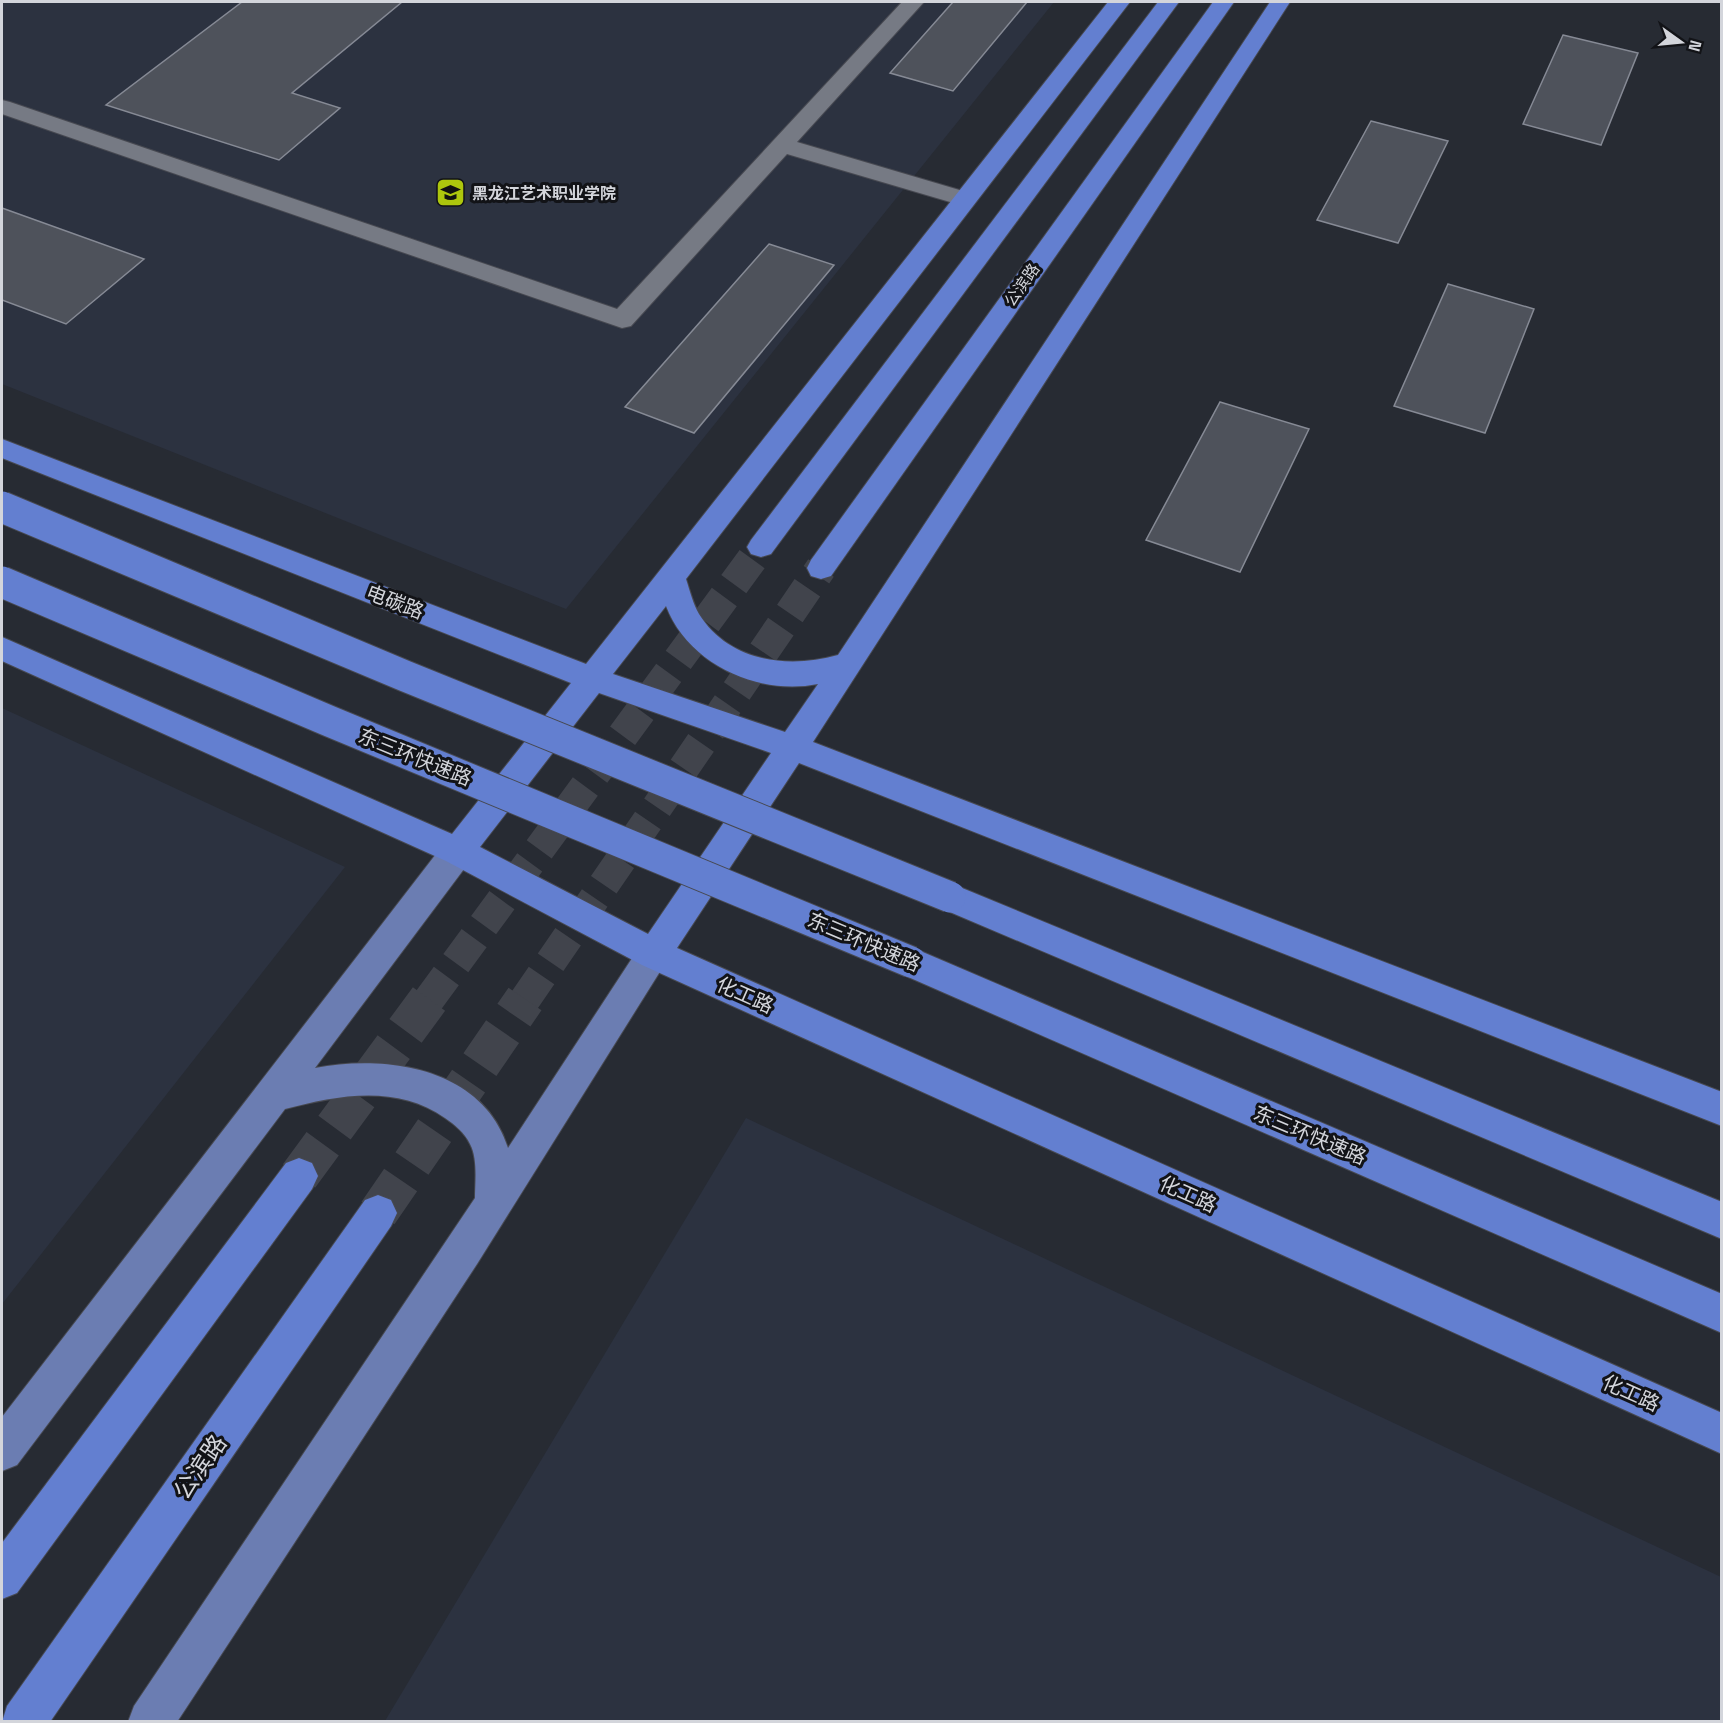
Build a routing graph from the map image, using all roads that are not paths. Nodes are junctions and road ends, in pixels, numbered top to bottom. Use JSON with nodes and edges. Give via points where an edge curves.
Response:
{"nodes":[{"id":1,"x":914,"y":2,"type":"edge"},
{"id":2,"x":1119,"y":2,"type":"edge"},
{"id":3,"x":1168,"y":2,"type":"edge"},
{"id":4,"x":1222,"y":2,"type":"edge"},
{"id":5,"x":1280,"y":2,"type":"edge"},
{"id":6,"x":2,"y":107,"type":"edge"},
{"id":7,"x":782,"y":145,"type":"junction"},
{"id":8,"x":965,"y":199,"type":"junction"},
{"id":9,"x":2,"y":448,"type":"edge"},
{"id":10,"x":2,"y":507,"type":"edge"},
{"id":11,"x":761,"y":547,"type":"tunnel mouth"},
{"id":12,"x":821,"y":568,"type":"tunnel mouth"},
{"id":13,"x":671,"y":577,"type":"junction"},
{"id":14,"x":2,"y":582,"type":"edge"},
{"id":15,"x":2,"y":648,"type":"edge"},
{"id":16,"x":848,"y":664,"type":"junction"},
{"id":17,"x":591,"y":678,"type":"junction"},
{"id":18,"x":791,"y":747,"type":"junction"},
{"id":19,"x":458,"y":851,"type":"junction"},
{"id":20,"x":654,"y":954,"type":"junction"},
{"id":21,"x":274,"y":1095,"type":"junction"},
{"id":22,"x":1722,"y":1109,"type":"edge"},
{"id":23,"x":299,"y":1176,"type":"tunnel mouth"},
{"id":24,"x":494,"y":1200,"type":"junction"},
{"id":25,"x":378,"y":1213,"type":"tunnel mouth"},
{"id":26,"x":1722,"y":1221,"type":"edge"},
{"id":27,"x":1722,"y":1314,"type":"edge"},
{"id":28,"x":1722,"y":1434,"type":"edge"},
{"id":29,"x":2,"y":1450,"type":"edge"},
{"id":30,"x":2,"y":1578,"type":"edge"},
{"id":31,"x":23,"y":1722,"type":"edge"},
{"id":32,"x":150,"y":1722,"type":"edge"}],
"edges":[{"from":1,"to":7,"type":"lane"},
{"from":2,"to":8,"type":"highway"},
{"from":3,"to":11,"type":"highway"},
{"from":4,"to":12,"type":"highway","name":"公滨路"},
{"from":5,"to":16,"type":"highway"},
{"from":6,"to":7,"type":"lane","via":[[622,320]]},
{"from":7,"to":8,"type":"lane"},
{"from":8,"to":13,"type":"highway"},
{"from":9,"to":17,"type":"highway","name":"电碳路"},
{"from":10,"to":26,"type":"highway","bridge":true,"via":[[416,681],[950,897]]},
{"from":13,"to":16,"type":"highway","via":[[688,621],[703,640],[729,658],[779,674],[807,674]]},
{"from":13,"to":17,"type":"highway"},
{"from":14,"to":27,"type":"highway","name":"东三环快速路","bridge":true,"via":[[911,962]]},
{"from":15,"to":19,"type":"highway"},
{"from":16,"to":18,"type":"highway"},
{"from":17,"to":18,"type":"highway","name":"电碳路"},
{"from":17,"to":19,"type":"highway"},
{"from":18,"to":20,"type":"highway"},
{"from":18,"to":22,"type":"highway"},
{"from":19,"to":20,"type":"highway"},
{"from":19,"to":21,"type":"main road"},
{"from":20,"to":24,"type":"main road"},
{"from":20,"to":28,"type":"highway","name":"化工路"},
{"from":21,"to":24,"type":"main road","via":[[348,1079],[396,1079],[431,1089],[463,1109],[484,1133],[491,1158]]},
{"from":21,"to":29,"type":"main road"},
{"from":23,"to":30,"type":"highway"},
{"from":24,"to":32,"type":"main road"},
{"from":25,"to":31,"type":"highway","name":"公滨路"}]}
